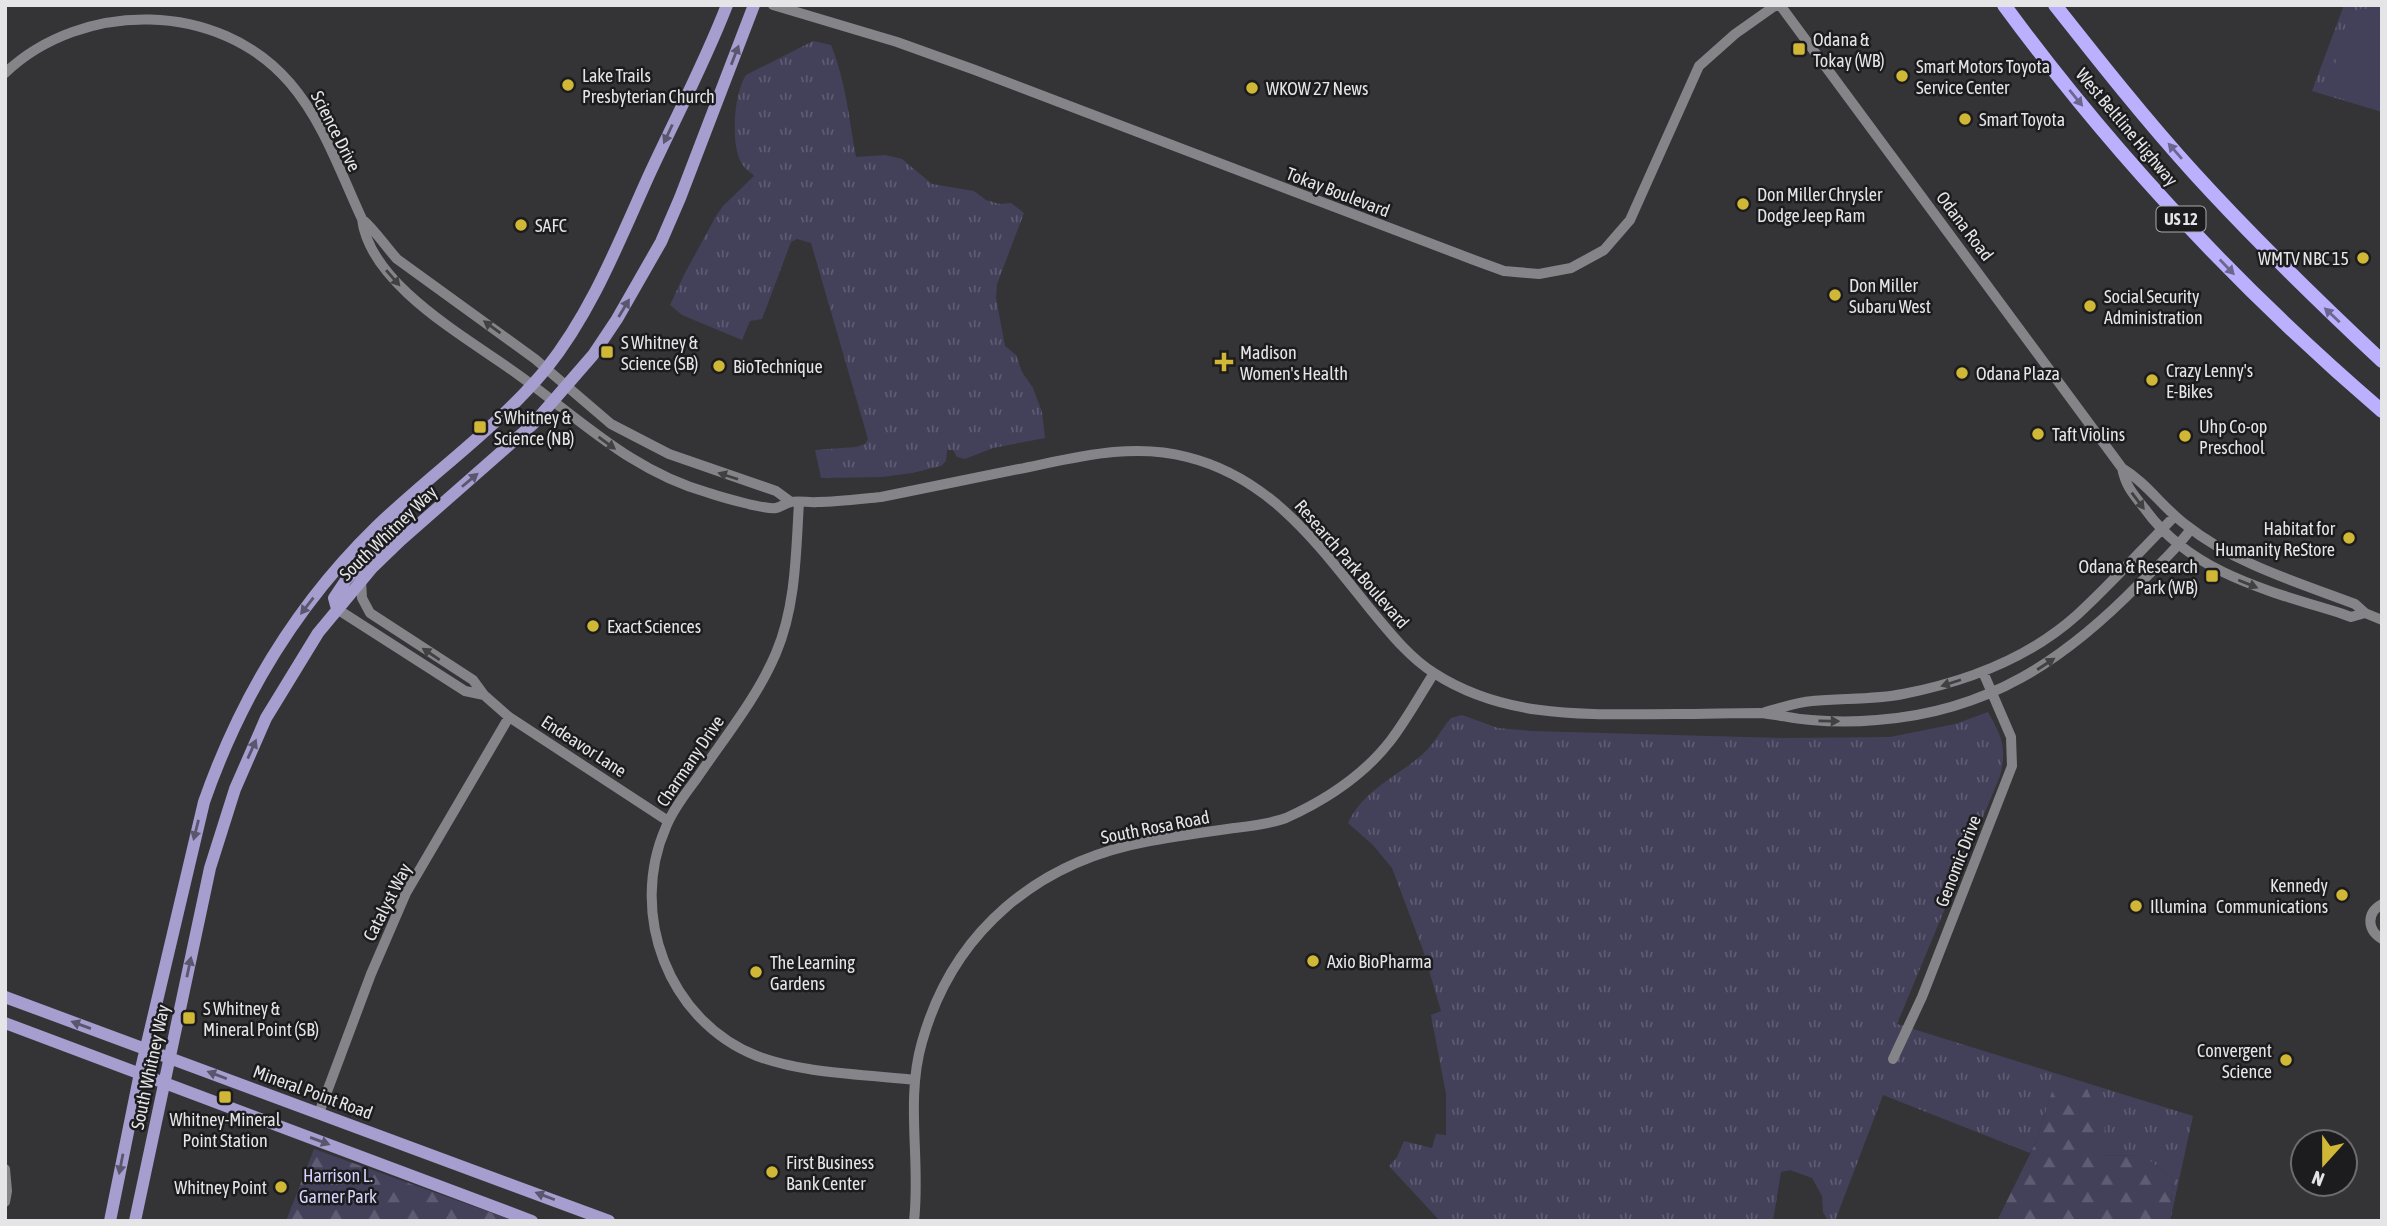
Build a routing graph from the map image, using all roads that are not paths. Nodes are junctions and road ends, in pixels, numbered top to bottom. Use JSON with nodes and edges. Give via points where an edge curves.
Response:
{"nodes":[{"id":1,"x":727,"y":5,"type":"edge"},
{"id":2,"x":754,"y":5,"type":"edge"},
{"id":3,"x":773,"y":5,"type":"edge"},
{"id":4,"x":1778,"y":5,"type":"edge"},
{"id":5,"x":2004,"y":5,"type":"edge"},
{"id":6,"x":2055,"y":5,"type":"edge"},
{"id":7,"x":5,"y":73,"type":"edge"},
{"id":8,"x":362,"y":219,"type":"junction"},
{"id":9,"x":2382,"y":361,"type":"edge"},
{"id":10,"x":546,"y":369,"type":"junction"},
{"id":11,"x":532,"y":384,"type":"junction"},
{"id":12,"x":566,"y":386,"type":"junction"},
{"id":13,"x":553,"y":401,"type":"junction"},
{"id":14,"x":2382,"y":411,"type":"edge"},
{"id":15,"x":2122,"y":468,"type":"junction"},
{"id":16,"x":795,"y":502,"type":"junction"},
{"id":17,"x":401,"y":504,"type":"junction"},
{"id":18,"x":2175,"y":516,"type":"junction"},
{"id":19,"x":2162,"y":529,"type":"junction"},
{"id":20,"x":2191,"y":529,"type":"junction"},
{"id":21,"x":2179,"y":544,"type":"junction"},
{"id":22,"x":361,"y":580,"type":"junction"},
{"id":23,"x":337,"y":609,"type":"junction"},
{"id":24,"x":2365,"y":613,"type":"junction"},
{"id":25,"x":2382,"y":620,"type":"edge"},
{"id":26,"x":1983,"y":672,"type":"junction"},
{"id":27,"x":1434,"y":673,"type":"junction"},
{"id":28,"x":1992,"y":692,"type":"junction"},
{"id":29,"x":484,"y":695,"type":"junction"},
{"id":30,"x":1762,"y":713,"type":"junction"},
{"id":31,"x":509,"y":717,"type":"junction"},
{"id":32,"x":668,"y":821,"type":"junction"},
{"id":33,"x":2382,"y":904,"type":"edge"},
{"id":34,"x":2382,"y":939,"type":"edge"},
{"id":35,"x":5,"y":997,"type":"edge"},
{"id":36,"x":5,"y":1023,"type":"edge"},
{"id":37,"x":145,"y":1048,"type":"junction"},
{"id":38,"x":170,"y":1058,"type":"junction"},
{"id":39,"x":1894,"y":1059,"type":"dead end"},
{"id":40,"x":140,"y":1073,"type":"junction"},
{"id":41,"x":914,"y":1080,"type":"junction"},
{"id":42,"x":164,"y":1083,"type":"junction"},
{"id":43,"x":318,"y":1113,"type":"junction"},
{"id":44,"x":5,"y":1169,"type":"edge"},
{"id":45,"x":5,"y":1202,"type":"edge"},
{"id":46,"x":110,"y":1221,"type":"edge"},
{"id":47,"x":135,"y":1221,"type":"edge"},
{"id":48,"x":532,"y":1221,"type":"edge"},
{"id":49,"x":609,"y":1221,"type":"edge"},
{"id":50,"x":914,"y":1221,"type":"edge"}],
"edges":[{"from":1,"to":10,"type":"main road","name":"South Whitney Way","one_way":true,"via":[[596,288]]},
{"from":12,"to":2,"type":"main road","name":"South Whitney Way","one_way":true,"via":[[617,319],[661,242]]},
{"from":3,"to":4,"type":"street","name":"Tokay Boulevard","via":[[975,70],[1504,271],[1539,274],[1571,268],[1594,256],[1622,230],[1699,66]]},
{"from":4,"to":15,"type":"street","name":"Odana Road"},
{"from":5,"to":14,"type":"highway","name":"West Beltline Highway","number":"US 12","one_way":true,"via":[[2101,130],[2164,200],[2259,299]]},
{"from":9,"to":6,"type":"highway","name":"West Beltline Highway","number":"US 12","one_way":true,"via":[[2208,188]]},
{"from":7,"to":8,"type":"street","name":"Science Drive","via":[[56,36],[123,16],[171,17],[231,36],[270,63],[302,97]]},
{"from":10,"to":8,"type":"street","name":"Science Drive","one_way":true,"via":[[397,259]]},
{"from":8,"to":11,"type":"street","name":"Science Drive","one_way":true,"via":[[364,237],[401,286],[424,308]]},
{"from":10,"to":11,"type":"main road","name":"South Whitney Way"},
{"from":10,"to":12,"type":"street","name":"Science Drive"},
{"from":11,"to":13,"type":"street","name":"Science Drive"},
{"from":11,"to":17,"type":"main road","name":"South Whitney Way","via":[[500,419]]},
{"from":12,"to":13,"type":"main road","name":"South Whitney Way"},
{"from":16,"to":12,"type":"street","name":"Research Park Boulevard","one_way":true,"via":[[636,438],[611,424]]},
{"from":13,"to":16,"type":"street","name":"Research Park Boulevard","one_way":true,"via":[[619,452],[680,483],[775,509]]},
{"from":22,"to":13,"type":"main road","name":"South Whitney Way","one_way":true,"via":[[510,447]]},
{"from":15,"to":18,"type":"street","name":"Odana Road"},
{"from":15,"to":19,"type":"street","name":"Odana Road","one_way":true,"via":[[2126,484]]},
{"from":16,"to":27,"type":"street","name":"Research Park Boulevard","via":[[881,497],[1121,451],[1188,457],[1230,472],[1269,495],[1405,648]]},
{"from":16,"to":32,"type":"street","name":"Charmany Drive","via":[[791,598],[777,652],[757,691]]},
{"from":17,"to":23,"type":"main road","via":[[384,539],[334,597]]},
{"from":17,"to":37,"type":"main road","name":"South Whitney Way","one_way":true,"via":[[353,550],[301,614],[235,725],[204,802]]},
{"from":18,"to":19,"type":"street","name":"Research Park Boulevard"},
{"from":18,"to":20,"type":"street","name":"Odana Road"},
{"from":19,"to":21,"type":"street","name":"Odana Road"},
{"from":19,"to":26,"type":"street","name":"Research Park Boulevard","via":[[2076,615],[2030,648]]},
{"from":20,"to":21,"type":"street","name":"Research Park Boulevard"},
{"from":20,"to":24,"type":"street","name":"Odana Road","via":[[2237,558],[2355,604]]},
{"from":21,"to":24,"type":"street","name":"Odana Road","one_way":true,"via":[[2213,567],[2256,587],[2351,617]]},
{"from":28,"to":21,"type":"street","name":"Research Park Boulevard","one_way":true,"via":[[2072,647]]},
{"from":22,"to":23,"type":"main road","name":"South Whitney Way"},
{"from":29,"to":22,"type":"street","name":"Endeavor Lane","one_way":true,"via":[[473,680],[370,613],[362,598]]},
{"from":23,"to":29,"type":"street","name":"Endeavor Lane","via":[[465,691]]},
{"from":38,"to":23,"type":"main road","name":"South Whitney Way","one_way":true,"via":[[211,868],[235,789],[266,718]]},
{"from":24,"to":25,"type":"street","name":"Odana Road"},
{"from":26,"to":28,"type":"street","name":"Genomic Drive"},
{"from":26,"to":30,"type":"street","name":"Research Park Boulevard","one_way":true,"via":[[1903,694],[1810,701]]},
{"from":27,"to":30,"type":"street","name":"Research Park Boulevard","via":[[1496,703],[1538,711]]},
{"from":27,"to":41,"type":"street","name":"South Rosa Road","via":[[1392,739],[1371,762],[1314,804],[1283,819],[1100,853],[1053,873],[1010,902],[976,936],[944,986],[927,1027]]},
{"from":30,"to":28,"type":"street","name":"Research Park Boulevard","one_way":true,"via":[[1809,720],[1882,720]]},
{"from":28,"to":39,"type":"street","name":"Genomic Drive","via":[[2011,737],[2012,766]]},
{"from":29,"to":31,"type":"street","name":"Endeavor Lane"},
{"from":31,"to":32,"type":"street","name":"Endeavor Lane"},
{"from":31,"to":43,"type":"street","name":"Catalyst Way","via":[[402,903]]},
{"from":32,"to":41,"type":"street","name":"Charmany Drive","via":[[652,878],[654,929],[669,974],[701,1018],[726,1040],[772,1061]]},
{"from":33,"to":34,"type":"street","via":[[2373,911],[2370,922]]},
{"from":37,"to":35,"type":"main road","name":"Mineral Point Road","one_way":true},
{"from":36,"to":40,"type":"main road"},
{"from":37,"to":38,"type":"main road","name":"Mineral Point Road"},
{"from":37,"to":40,"type":"main road","name":"South Whitney Way"},
{"from":38,"to":42,"type":"main road","name":"South Whitney Way"},
{"from":43,"to":38,"type":"main road","name":"Mineral Point Road","one_way":true},
{"from":40,"to":42,"type":"main road"},
{"from":40,"to":46,"type":"main road","name":"South Whitney Way","one_way":true},
{"from":41,"to":50,"type":"street","name":"South Rosa Road"},
{"from":42,"to":47,"type":"main road","name":"South Whitney Way"},
{"from":42,"to":48,"type":"main road","one_way":true},
{"from":49,"to":43,"type":"main road","name":"Mineral Point Road","one_way":true},
{"from":44,"to":45,"type":"street"}]}
